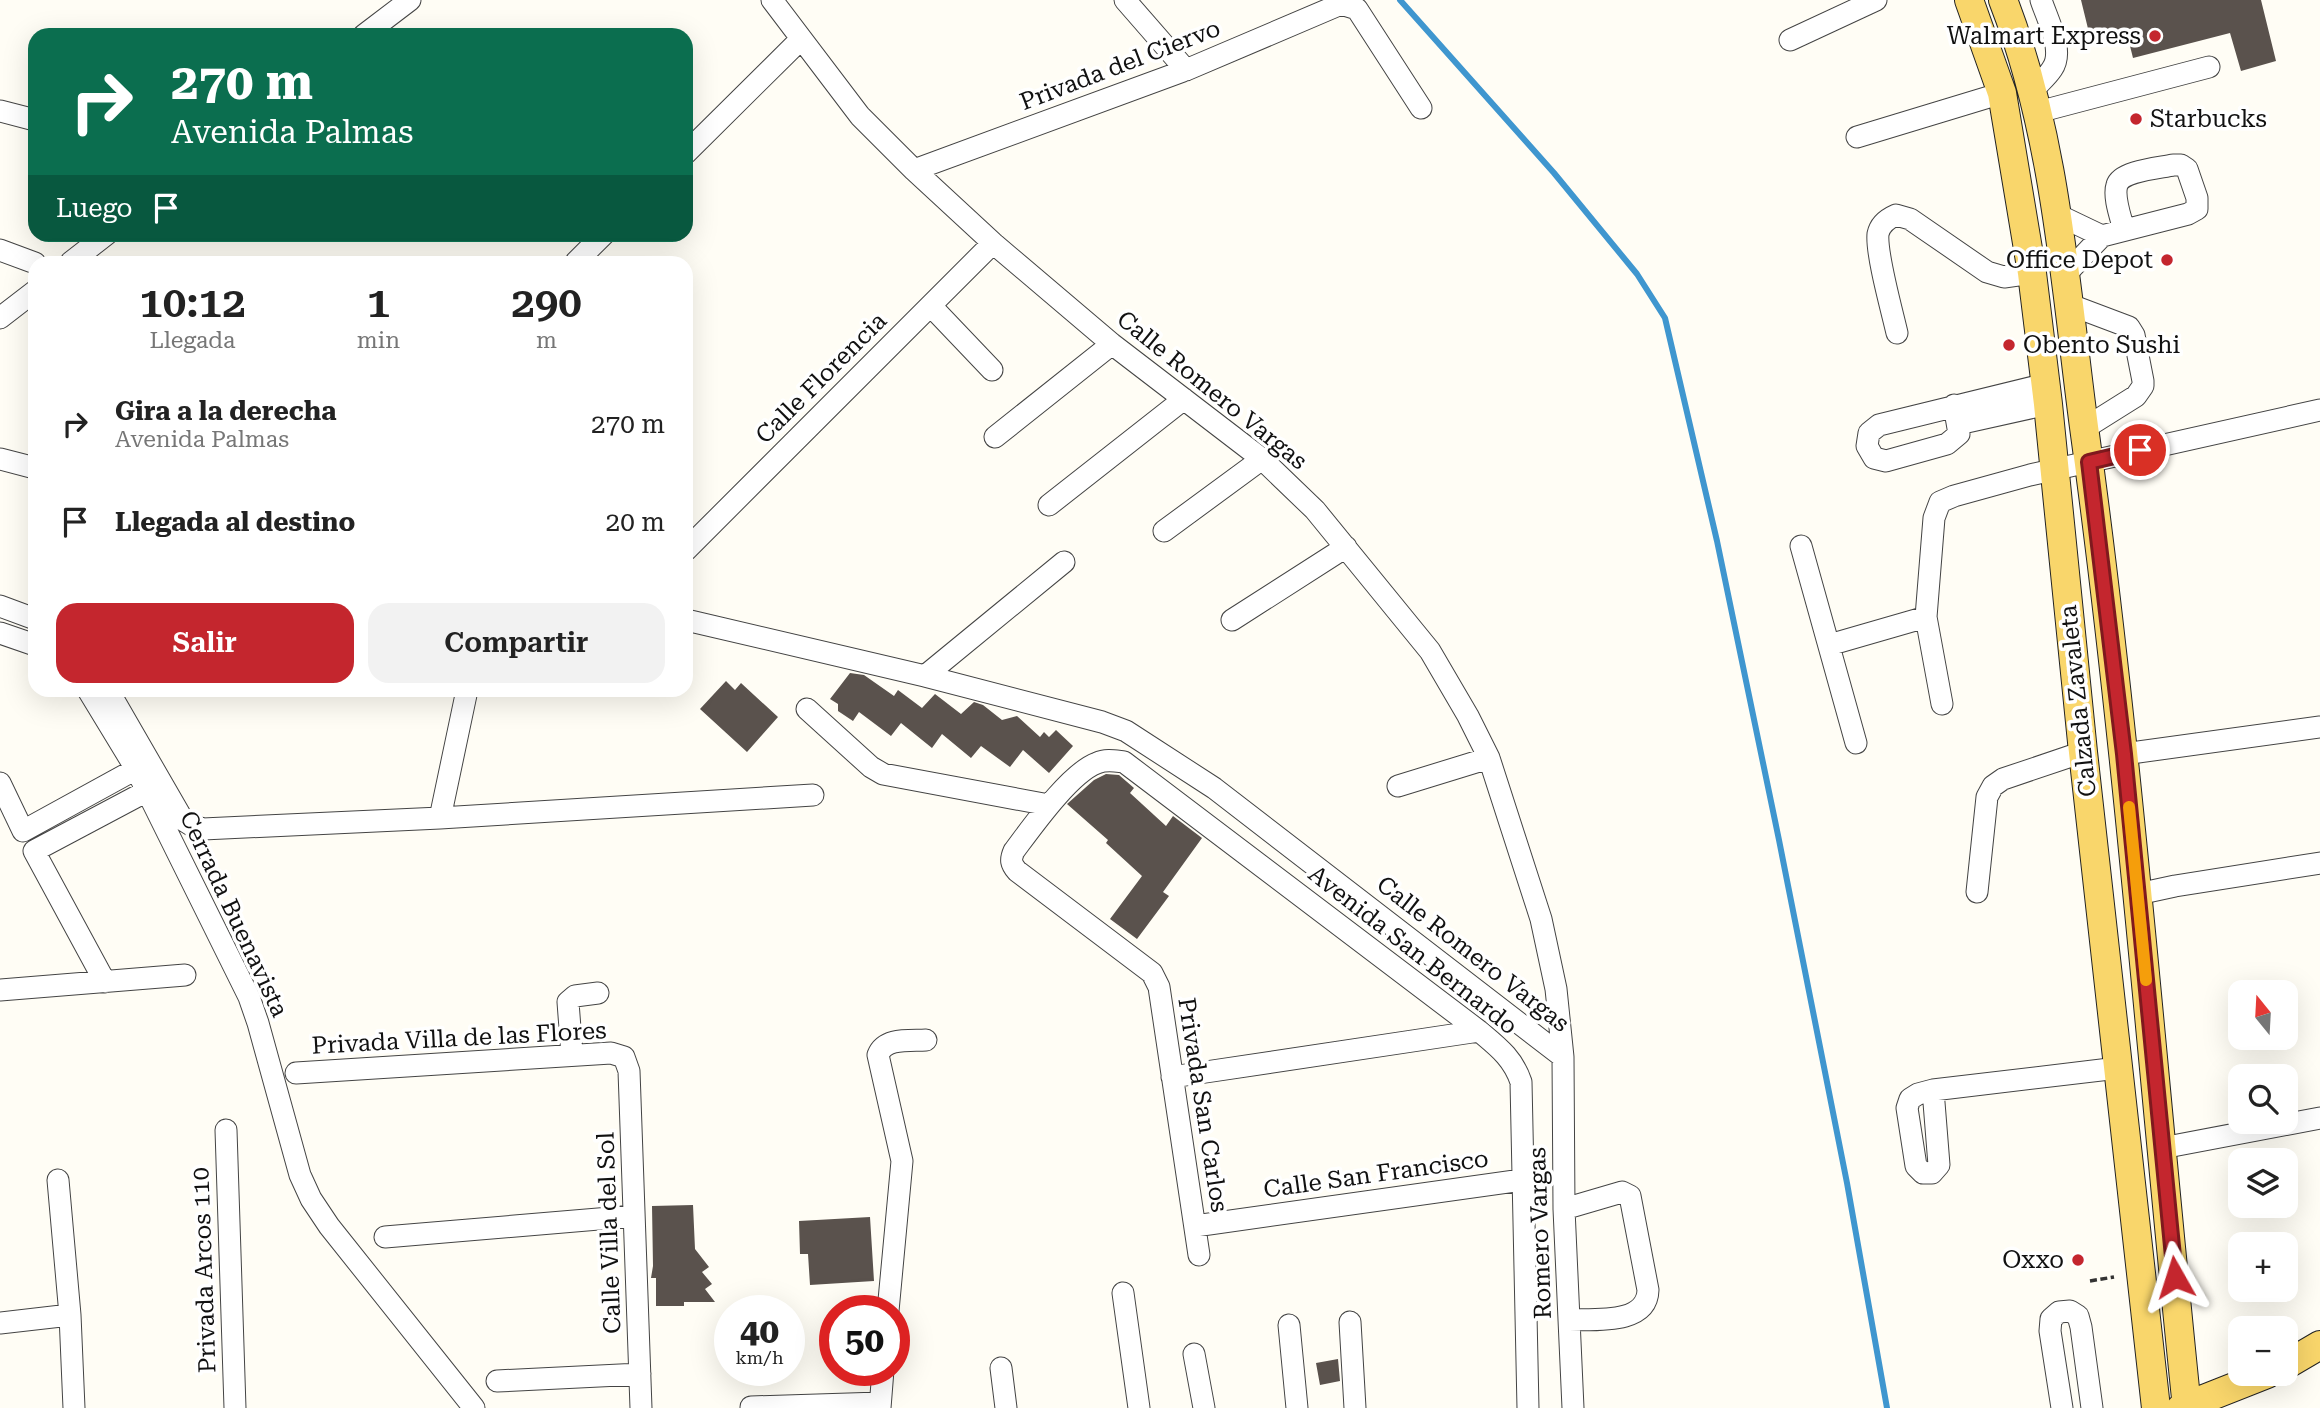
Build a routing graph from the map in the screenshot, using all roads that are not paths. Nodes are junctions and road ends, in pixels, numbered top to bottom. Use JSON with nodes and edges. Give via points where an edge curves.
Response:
{"nodes":[{"id":1,"x":410,"y":0,"type":"edge"},
{"id":2,"x":772,"y":0,"type":"edge"},
{"id":3,"x":1125,"y":0,"type":"edge"},
{"id":4,"x":1876,"y":0,"type":"edge"},
{"id":5,"x":1969,"y":0,"type":"edge"},
{"id":6,"x":2003,"y":0,"type":"edge"},
{"id":7,"x":2041,"y":0,"type":"edge"},
{"id":8,"x":373,"y":28,"type":"edge"},
{"id":9,"x":801,"y":39,"type":"junction"},
{"id":10,"x":1790,"y":40,"type":"dead end"},
{"id":11,"x":2209,"y":67,"type":"dead end"},
{"id":12,"x":1186,"y":71,"type":"junction"},
{"id":13,"x":2002,"y":93,"type":"junction"},
{"id":14,"x":2036,"y":101,"type":"junction"},
{"id":15,"x":1421,"y":108,"type":"dead end"},
{"id":16,"x":0,"y":111,"type":"edge"},
{"id":17,"x":28,"y":118,"type":"edge"},
{"id":18,"x":1857,"y":137,"type":"dead end"},
{"id":19,"x":693,"y":146,"type":"edge"},
{"id":20,"x":914,"y":170,"type":"junction"},
{"id":21,"x":2056,"y":214,"type":"junction"},
{"id":22,"x":2124,"y":230,"type":"dead end"},
{"id":23,"x":2102,"y":236,"type":"junction"},
{"id":24,"x":97,"y":242,"type":"edge"},
{"id":25,"x":596,"y":242,"type":"edge"},
{"id":26,"x":993,"y":243,"type":"junction"},
{"id":27,"x":0,"y":250,"type":"edge"},
{"id":28,"x":79,"y":256,"type":"edge"},
{"id":29,"x":582,"y":256,"type":"edge"},
{"id":30,"x":28,"y":260,"type":"edge"},
{"id":31,"x":2032,"y":273,"type":"junction"},
{"id":32,"x":2064,"y":276,"type":"junction"},
{"id":33,"x":28,"y":296,"type":"edge"},
{"id":34,"x":2068,"y":304,"type":"junction"},
{"id":35,"x":931,"y":306,"type":"junction"},
{"id":36,"x":0,"y":318,"type":"edge"},
{"id":37,"x":1897,"y":333,"type":"dead end"},
{"id":38,"x":1112,"y":344,"type":"junction"},
{"id":39,"x":992,"y":370,"type":"dead end"},
{"id":40,"x":2047,"y":394,"type":"junction"},
{"id":41,"x":1184,"y":400,"type":"junction"},
{"id":42,"x":2320,"y":410,"type":"edge"},
{"id":43,"x":1956,"y":414,"type":"dead end"},
{"id":44,"x":2085,"y":428,"type":"junction"},
{"id":45,"x":995,"y":437,"type":"dead end"},
{"id":46,"x":1262,"y":458,"type":"junction"},
{"id":47,"x":0,"y":459,"type":"edge"},
{"id":48,"x":2089,"y":462,"type":"junction"},
{"id":49,"x":28,"y":466,"type":"edge"},
{"id":50,"x":2056,"y":470,"type":"junction"},
{"id":51,"x":1049,"y":505,"type":"dead end"},
{"id":52,"x":1164,"y":531,"type":"dead end"},
{"id":53,"x":693,"y":543,"type":"edge"},
{"id":54,"x":1801,"y":546,"type":"dead end"},
{"id":55,"x":1346,"y":547,"type":"junction"},
{"id":56,"x":1064,"y":562,"type":"dead end"},
{"id":57,"x":0,"y":606,"type":"edge"},
{"id":58,"x":28,"y":616,"type":"edge"},
{"id":59,"x":1926,"y":617,"type":"junction"},
{"id":60,"x":1232,"y":620,"type":"dead end"},
{"id":61,"x":693,"y":622,"type":"edge"},
{"id":62,"x":0,"y":633,"type":"edge"},
{"id":63,"x":28,"y":643,"type":"edge"},
{"id":64,"x":1829,"y":645,"type":"junction"},
{"id":65,"x":925,"y":676,"type":"junction"},
{"id":66,"x":92,"y":697,"type":"edge"},
{"id":67,"x":112,"y":697,"type":"edge"},
{"id":68,"x":466,"y":697,"type":"edge"},
{"id":69,"x":1942,"y":704,"type":"dead end"},
{"id":70,"x":807,"y":709,"type":"dead end"},
{"id":71,"x":2320,"y":727,"type":"edge"},
{"id":72,"x":1856,"y":743,"type":"dead end"},
{"id":73,"x":2083,"y":752,"type":"junction"},
{"id":74,"x":2124,"y":754,"type":"junction"},
{"id":75,"x":1489,"y":758,"type":"junction"},
{"id":76,"x":136,"y":769,"type":"junction"},
{"id":77,"x":0,"y":783,"type":"edge"},
{"id":78,"x":1398,"y":786,"type":"dead end"},
{"id":79,"x":147,"y":790,"type":"junction"},
{"id":80,"x":813,"y":795,"type":"dead end"},
{"id":81,"x":1049,"y":805,"type":"junction"},
{"id":82,"x":440,"y":818,"type":"junction"},
{"id":83,"x":191,"y":825,"type":"junction"},
{"id":84,"x":169,"y":836,"type":"junction"},
{"id":85,"x":2320,"y":863,"type":"edge"},
{"id":86,"x":1977,"y":892,"type":"dead end"},
{"id":87,"x":2138,"y":894,"type":"junction"},
{"id":88,"x":185,"y":975,"type":"dead end"},
{"id":89,"x":105,"y":982,"type":"junction"},
{"id":90,"x":0,"y":990,"type":"edge"},
{"id":91,"x":598,"y":993,"type":"dead end"},
{"id":92,"x":1479,"y":1031,"type":"junction"},
{"id":93,"x":926,"y":1040,"type":"dead end"},
{"id":94,"x":572,"y":1055,"type":"junction"},
{"id":95,"x":624,"y":1057,"type":"joint"},
{"id":96,"x":1563,"y":1057,"type":"junction"},
{"id":97,"x":2106,"y":1068,"type":"junction"},
{"id":98,"x":296,"y":1073,"type":"dead end"},
{"id":99,"x":1172,"y":1077,"type":"junction"},
{"id":100,"x":1926,"y":1092,"type":"dead end"},
{"id":101,"x":2320,"y":1118,"type":"edge"},
{"id":102,"x":226,"y":1130,"type":"dead end"},
{"id":103,"x":2162,"y":1148,"type":"junction"},
{"id":104,"x":58,"y":1180,"type":"dead end"},
{"id":105,"x":1522,"y":1180,"type":"junction"},
{"id":106,"x":1564,"y":1209,"type":"junction"},
{"id":107,"x":635,"y":1216,"type":"junction"},
{"id":108,"x":1195,"y":1226,"type":"junction"},
{"id":109,"x":385,"y":1237,"type":"dead end"},
{"id":110,"x":1199,"y":1255,"type":"dead end"},
{"id":111,"x":1123,"y":1293,"type":"dead end"},
{"id":112,"x":889,"y":1295,"type":"edge"},
{"id":113,"x":70,"y":1315,"type":"junction"},
{"id":114,"x":1569,"y":1320,"type":"junction"},
{"id":115,"x":1350,"y":1322,"type":"dead end"},
{"id":116,"x":0,"y":1323,"type":"edge"},
{"id":117,"x":1289,"y":1325,"type":"dead end"},
{"id":118,"x":2320,"y":1345,"type":"edge"},
{"id":119,"x":1194,"y":1354,"type":"dead end"},
{"id":120,"x":2298,"y":1358,"type":"edge"},
{"id":121,"x":1001,"y":1368,"type":"dead end"},
{"id":122,"x":640,"y":1374,"type":"junction"},
{"id":123,"x":497,"y":1381,"type":"dead end"},
{"id":124,"x":882,"y":1386,"type":"edge"},
{"id":125,"x":2238,"y":1386,"type":"edge"},
{"id":126,"x":880,"y":1406,"type":"edge"},
{"id":127,"x":74,"y":1408,"type":"edge"},
{"id":128,"x":235,"y":1408,"type":"edge"},
{"id":129,"x":474,"y":1408,"type":"edge"},
{"id":130,"x":641,"y":1408,"type":"edge"},
{"id":131,"x":751,"y":1408,"type":"edge"},
{"id":132,"x":1006,"y":1408,"type":"edge"},
{"id":133,"x":1139,"y":1408,"type":"edge"},
{"id":134,"x":1204,"y":1408,"type":"edge"},
{"id":135,"x":1297,"y":1408,"type":"edge"},
{"id":136,"x":1355,"y":1408,"type":"edge"},
{"id":137,"x":1528,"y":1408,"type":"edge"},
{"id":138,"x":1573,"y":1408,"type":"edge"},
{"id":139,"x":2062,"y":1408,"type":"edge"},
{"id":140,"x":2092,"y":1408,"type":"edge"},
{"id":141,"x":2156,"y":1408,"type":"edge"},
{"id":142,"x":2185,"y":1408,"type":"edge"}],
"edges":[{"from":1,"to":8,"type":"street"},
{"from":2,"to":9,"type":"street","name":"Calle Romero Vargas"},
{"from":3,"to":12,"type":"street"},
{"from":4,"to":10,"type":"street"},
{"from":5,"to":13,"type":"main road","name":"Calzada Zavaleta"},
{"from":6,"to":14,"type":"main road","name":"Calzada Zavaleta"},
{"from":7,"to":14,"type":"street","via":[[2057,57]]},
{"from":9,"to":19,"type":"street"},
{"from":9,"to":20,"type":"street","name":"Calle Romero Vargas","via":[[860,116]]},
{"from":11,"to":14,"type":"street"},
{"from":12,"to":15,"type":"street","name":"Privada del Ciervo","via":[[1341,4],[1357,9]]},
{"from":12,"to":20,"type":"street","name":"Privada del Ciervo"},
{"from":13,"to":18,"type":"street"},
{"from":13,"to":31,"type":"main road","name":"Calzada Zavaleta"},
{"from":14,"to":21,"type":"main road","name":"Calzada Zavaleta"},
{"from":16,"to":17,"type":"street"},
{"from":20,"to":26,"type":"street","name":"Calle Romero Vargas"},
{"from":21,"to":23,"type":"street"},
{"from":21,"to":32,"type":"main road","name":"Calzada Zavaleta"},
{"from":22,"to":23,"type":"street"},
{"from":23,"to":32,"type":"street"},
{"from":24,"to":28,"type":"street"},
{"from":25,"to":29,"type":"street"},
{"from":26,"to":35,"type":"street","name":"Calle Florencia"},
{"from":26,"to":38,"type":"street","name":"Calle Romero Vargas"},
{"from":27,"to":30,"type":"street"},
{"from":31,"to":37,"type":"street","via":[[2004,276],[1987,272],[1910,219],[1896,215],[1885,220],[1878,233]]},
{"from":31,"to":40,"type":"main road","name":"Calzada Zavaleta"},
{"from":32,"to":34,"type":"main road","name":"Calzada Zavaleta"},
{"from":33,"to":36,"type":"street"},
{"from":34,"to":44,"type":"main road","name":"Calzada Zavaleta"},
{"from":34,"to":44,"type":"street","via":[[2129,327],[2143,380],[2136,396]]},
{"from":35,"to":39,"type":"street"},
{"from":35,"to":53,"type":"street","name":"Calle Florencia"},
{"from":38,"to":41,"type":"street","name":"Calle Romero Vargas"},
{"from":38,"to":45,"type":"street"},
{"from":40,"to":43,"type":"street"},
{"from":40,"to":50,"type":"main road","name":"Calzada Zavaleta"},
{"from":41,"to":46,"type":"street","name":"Calle Romero Vargas"},
{"from":41,"to":51,"type":"street"},
{"from":42,"to":48,"type":"street"},
{"from":44,"to":48,"type":"main road","name":"Calzada Zavaleta"},
{"from":46,"to":52,"type":"street"},
{"from":46,"to":55,"type":"street","name":"Calle Romero Vargas"},
{"from":47,"to":49,"type":"street"},
{"from":48,"to":50,"type":"street"},
{"from":48,"to":74,"type":"main road","name":"Calzada Zavaleta"},
{"from":50,"to":59,"type":"street","via":[[1940,502],[1934,518]]},
{"from":50,"to":73,"type":"main road","name":"Calzada Zavaleta"},
{"from":54,"to":64,"type":"street"},
{"from":55,"to":60,"type":"street"},
{"from":55,"to":75,"type":"street","name":"Calle Romero Vargas","via":[[1430,652]]},
{"from":56,"to":65,"type":"street"},
{"from":57,"to":58,"type":"street"},
{"from":59,"to":64,"type":"street"},
{"from":59,"to":69,"type":"street"},
{"from":61,"to":65,"type":"street","name":"Calle Romero Vargas"},
{"from":62,"to":63,"type":"street"},
{"from":64,"to":72,"type":"street"},
{"from":65,"to":96,"type":"street","name":"Calle Romero Vargas","via":[[1126,731],[1224,795]]},
{"from":66,"to":76,"type":"street","name":"Cerrada Buenavista"},
{"from":67,"to":83,"type":"street","via":[[183,820]]},
{"from":68,"to":82,"type":"street"},
{"from":70,"to":81,"type":"street","via":[[883,774]]},
{"from":71,"to":74,"type":"street"},
{"from":73,"to":86,"type":"street","via":[[1993,786],[1987,797]]},
{"from":73,"to":97,"type":"main road","name":"Calzada Zavaleta"},
{"from":74,"to":87,"type":"main road","name":"Calzada Zavaleta"},
{"from":75,"to":78,"type":"street"},
{"from":75,"to":96,"type":"street","name":"Calle Romero Vargas","via":[[1541,919],[1556,989]]},
{"from":76,"to":77,"type":"street","via":[[23,831]]},
{"from":76,"to":79,"type":"street","name":"Cerrada Buenavista"},
{"from":79,"to":84,"type":"street","name":"Cerrada Buenavista"},
{"from":79,"to":89,"type":"street","via":[[34,851]]},
{"from":80,"to":82,"type":"street"},
{"from":81,"to":92,"type":"street","name":"Avenida San Bernardo","via":[[1086,768],[1098,762],[1124,762]]},
{"from":81,"to":99,"type":"street","name":"Privada San Carlos","via":[[1014,851],[1012,865],[1152,973],[1159,986]]},
{"from":82,"to":83,"type":"street","via":[[203,829]]},
{"from":83,"to":84,"type":"street"},
{"from":84,"to":129,"type":"street","name":"Cerrada Buenavista","via":[[254,1010],[293,1153],[311,1199]]},
{"from":85,"to":87,"type":"street"},
{"from":87,"to":103,"type":"main road","name":"Calzada Zavaleta"},
{"from":88,"to":89,"type":"street"},
{"from":89,"to":90,"type":"street"},
{"from":91,"to":94,"type":"street","via":[[575,996],[568,1002]]},
{"from":92,"to":99,"type":"street"},
{"from":92,"to":105,"type":"street","name":"Avenida San Bernardo","via":[[1506,1053],[1521,1082]]},
{"from":93,"to":112,"type":"street","via":[[888,1043],[878,1055],[902,1161]]},
{"from":94,"to":95,"type":"street","name":"Privada Villa de las Flores"},
{"from":94,"to":98,"type":"street","name":"Privada Villa de las Flores"},
{"from":95,"to":107,"type":"street","name":"Calle Villa del Sol","via":[[629,1071]]},
{"from":96,"to":106,"type":"street","name":"Romero Vargas"},
{"from":97,"to":100,"type":"street"},
{"from":97,"to":141,"type":"main road","name":"Calzada Zavaleta"},
{"from":99,"to":108,"type":"street","name":"Privada San Carlos"},
{"from":101,"to":103,"type":"street"},
{"from":102,"to":128,"type":"street","name":"Privada Arcos 110"},
{"from":103,"to":142,"type":"main road","name":"Calzada Zavaleta"},
{"from":104,"to":113,"type":"street"},
{"from":105,"to":108,"type":"street","name":"Calle San Francisco"},
{"from":105,"to":137,"type":"street","name":"Avenida San Bernardo"},
{"from":106,"to":114,"type":"street","name":"Romero Vargas"},
{"from":106,"to":114,"type":"street","via":[[1622,1192],[1630,1196],[1648,1290],[1648,1300],[1636,1313]]},
{"from":107,"to":109,"type":"street"},
{"from":107,"to":122,"type":"street","name":"Calle Villa del Sol"},
{"from":108,"to":110,"type":"street","name":"Privada San Carlos"},
{"from":111,"to":133,"type":"street"},
{"from":113,"to":116,"type":"street"},
{"from":113,"to":127,"type":"street"},
{"from":114,"to":138,"type":"street","name":"Romero Vargas"},
{"from":115,"to":136,"type":"street"},
{"from":117,"to":135,"type":"street"},
{"from":118,"to":120,"type":"main road"},
{"from":119,"to":134,"type":"street"},
{"from":121,"to":132,"type":"street"},
{"from":122,"to":123,"type":"street"},
{"from":122,"to":130,"type":"street","name":"Calle Villa del Sol"},
{"from":124,"to":126,"type":"street"},
{"from":125,"to":142,"type":"main road"},
{"from":126,"to":131,"type":"street"},
{"from":139,"to":140,"type":"street","via":[[2050,1331],[2051,1320],[2059,1312],[2070,1311],[2081,1327]]}]}
